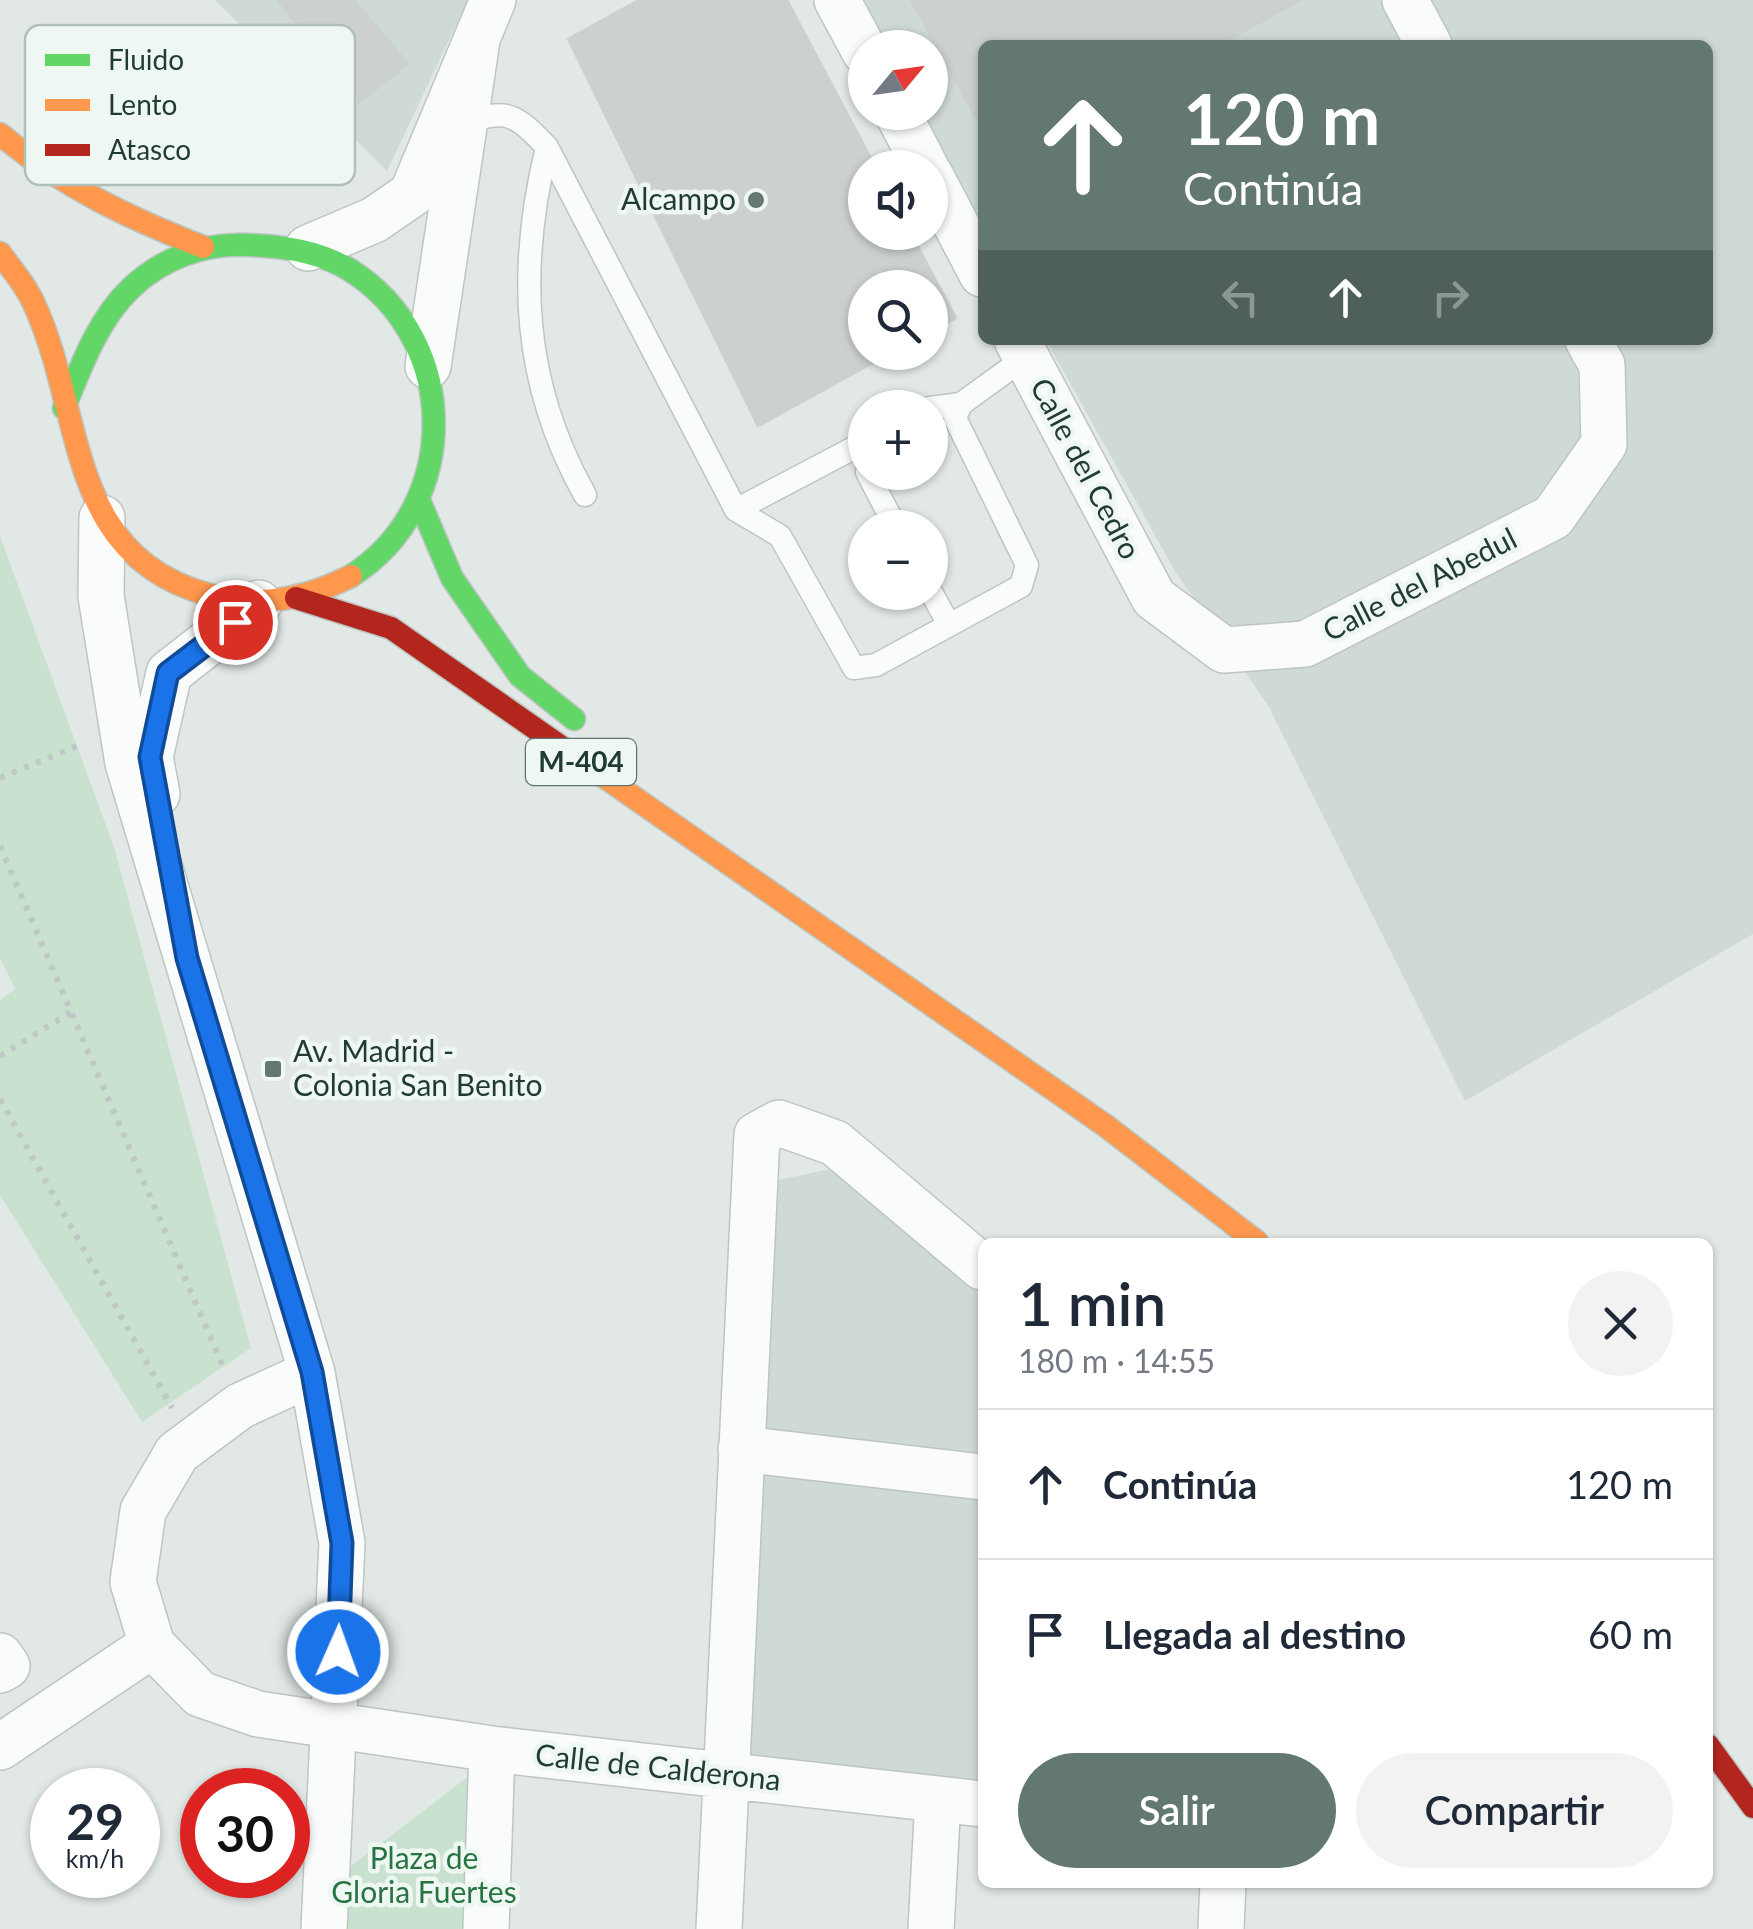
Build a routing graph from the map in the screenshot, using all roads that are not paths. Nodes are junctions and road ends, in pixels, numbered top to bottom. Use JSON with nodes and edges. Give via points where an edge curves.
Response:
{"nodes":[{"id":1,"x":838,"y":0,"type":"edge"},
{"id":2,"x":1405,"y":0,"type":"edge"},
{"id":3,"x":485,"y":20,"type":"edge"},
{"id":4,"x":854,"y":30,"type":"edge"},
{"id":5,"x":1426,"y":40,"type":"edge"},
{"id":6,"x":463,"y":123,"type":"junction"},
{"id":7,"x":0,"y":134,"type":"edge"},
{"id":8,"x":547,"y":147,"type":"junction"},
{"id":9,"x":25,"y":156,"type":"edge"},
{"id":10,"x":70,"y":185,"type":"edge"},
{"id":11,"x":948,"y":209,"type":"edge"},
{"id":12,"x":203,"y":247,"type":"junction"},
{"id":13,"x":308,"y":248,"type":"junction"},
{"id":14,"x":0,"y":253,"type":"edge"},
{"id":15,"x":978,"y":266,"type":"edge"},
{"id":16,"x":1591,"y":345,"type":"edge"},
{"id":17,"x":1022,"y":348,"type":"edge"},
{"id":18,"x":428,"y":366,"type":"junction"},
{"id":19,"x":961,"y":404,"type":"junction"},
{"id":20,"x":948,"y":406,"type":"edge"},
{"id":21,"x":64,"y":408,"type":"junction"},
{"id":22,"x":848,"y":464,"type":"edge"},
{"id":23,"x":584,"y":495,"type":"dead end"},
{"id":24,"x":419,"y":500,"type":"junction"},
{"id":25,"x":736,"y":510,"type":"junction"},
{"id":26,"x":102,"y":518,"type":"junction"},
{"id":27,"x":1154,"y":598,"type":"joint"},
{"id":28,"x":278,"y":601,"type":"junction"},
{"id":29,"x":941,"y":610,"type":"edge"},
{"id":30,"x":949,"y":625,"type":"junction"},
{"id":31,"x":595,"y":737,"type":"dead end"},
{"id":32,"x":626,"y":762,"type":"dead end"},
{"id":33,"x":854,"y":949,"type":"junction"},
{"id":34,"x":187,"y":958,"type":"junction"},
{"id":35,"x":1252,"y":1238,"type":"edge"},
{"id":36,"x":978,"y":1264,"type":"edge"},
{"id":37,"x":312,"y":1372,"type":"junction"},
{"id":38,"x":741,"y":1448,"type":"junction"},
{"id":39,"x":978,"y":1477,"type":"edge"},
{"id":40,"x":152,"y":1644,"type":"junction"},
{"id":41,"x":334,"y":1724,"type":"junction"},
{"id":42,"x":0,"y":1747,"type":"edge"},
{"id":43,"x":492,"y":1749,"type":"junction"},
{"id":44,"x":1713,"y":1752,"type":"edge"},
{"id":45,"x":724,"y":1775,"type":"junction"},
{"id":46,"x":938,"y":1799,"type":"junction"},
{"id":47,"x":978,"y":1804,"type":"edge"},
{"id":48,"x":1753,"y":1807,"type":"edge"},
{"id":49,"x":1223,"y":1888,"type":"edge"},
{"id":50,"x":324,"y":1929,"type":"edge"},
{"id":51,"x":486,"y":1929,"type":"edge"},
{"id":52,"x":719,"y":1929,"type":"edge"},
{"id":53,"x":932,"y":1929,"type":"edge"},
{"id":54,"x":1221,"y":1929,"type":"edge"}],
"edges":[{"from":1,"to":4,"type":"street"},
{"from":2,"to":5,"type":"street"},
{"from":3,"to":6,"type":"street"},
{"from":3,"to":13,"type":"street","via":[[412,194],[374,220]]},
{"from":6,"to":8,"type":"lane","via":[[493,113],[519,118]]},
{"from":6,"to":18,"type":"street"},
{"from":7,"to":9,"type":"main road","number":"M-404"},
{"from":8,"to":23,"type":"lane","via":[[534,202],[527,324],[560,452]]},
{"from":8,"to":25,"type":"lane"},
{"from":10,"to":12,"type":"main road","number":"M-404","via":[[117,214]]},
{"from":11,"to":15,"type":"street"},
{"from":12,"to":13,"type":"main road","number":"M-404","via":[[260,240]]},
{"from":12,"to":21,"type":"main road","number":"M-404","via":[[154,270],[121,298],[92,342]]},
{"from":13,"to":18,"type":"main road","number":"M-404","via":[[361,274],[402,314]]},
{"from":14,"to":21,"type":"main road","number":"M-404","via":[[36,306]]},
{"from":16,"to":27,"type":"street","name":"Calle del Abedul","via":[[1602,365],[1604,444],[1552,518],[1304,644],[1224,650]]},
{"from":17,"to":19,"type":"lane"},
{"from":17,"to":27,"type":"street","name":"Calle del Cedro"},
{"from":18,"to":24,"type":"main road","number":"M-404","via":[[437,410]]},
{"from":19,"to":20,"type":"lane"},
{"from":19,"to":30,"type":"lane","via":[[955,418],[1027,566],[1021,586]]},
{"from":21,"to":26,"type":"main road","number":"M-404","via":[[84,483]]},
{"from":22,"to":25,"type":"lane"},
{"from":24,"to":28,"type":"main road","number":"M-404","via":[[388,545],[355,574]]},
{"from":24,"to":31,"type":"main road","number":"M-404","via":[[452,578],[520,676]]},
{"from":25,"to":30,"type":"lane","via":[[780,536],[854,668],[876,665]]},
{"from":26,"to":28,"type":"main road","number":"M-404","via":[[140,562],[206,596]]},
{"from":26,"to":34,"type":"street","via":[[101,596],[122,728]]},
{"from":28,"to":33,"type":"main road","number":"M-404","via":[[391,628]]},
{"from":28,"to":34,"type":"street","via":[[168,673],[150,757]]},
{"from":29,"to":30,"type":"lane"},
{"from":32,"to":33,"type":"main road","number":"M-404"},
{"from":33,"to":35,"type":"main road","number":"M-404"},
{"from":34,"to":37,"type":"street"},
{"from":36,"to":38,"type":"street","via":[[834,1143],[779,1124],[757,1134]]},
{"from":37,"to":40,"type":"street","via":[[240,1406],[177,1453],[143,1511],[133,1582]]},
{"from":37,"to":41,"type":"street","via":[[342,1543]]},
{"from":38,"to":39,"type":"street"},
{"from":38,"to":45,"type":"street"},
{"from":40,"to":41,"type":"street","name":"Calle de Calderona","via":[[200,1694],[258,1714]]},
{"from":40,"to":42,"type":"street"},
{"from":41,"to":43,"type":"street","name":"Calle de Calderona"},
{"from":41,"to":50,"type":"street"},
{"from":43,"to":45,"type":"street","name":"Calle de Calderona"},
{"from":43,"to":51,"type":"street"},
{"from":44,"to":48,"type":"main road"},
{"from":45,"to":46,"type":"street","name":"Calle de Calderona"},
{"from":45,"to":52,"type":"street"},
{"from":46,"to":47,"type":"street","name":"Calle de Calderona"},
{"from":46,"to":53,"type":"street"},
{"from":49,"to":54,"type":"street"}]}
